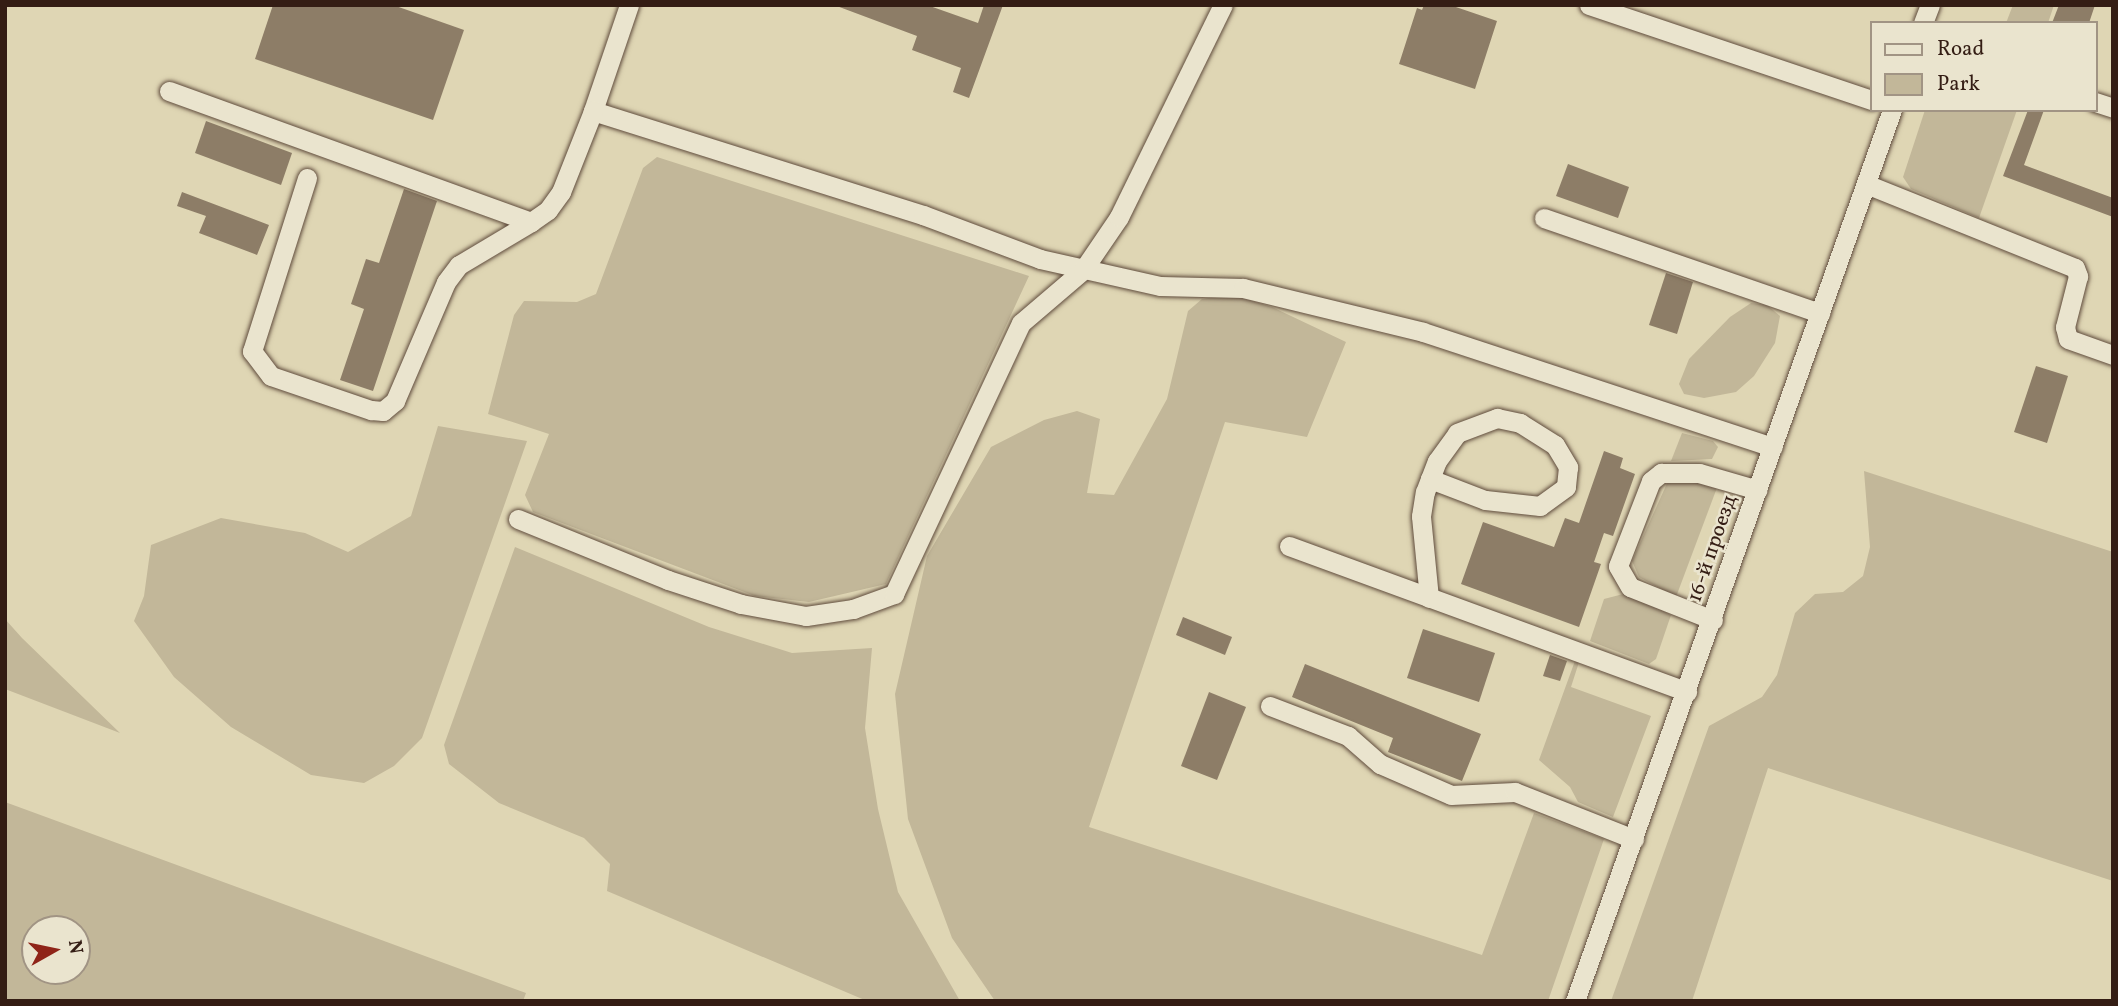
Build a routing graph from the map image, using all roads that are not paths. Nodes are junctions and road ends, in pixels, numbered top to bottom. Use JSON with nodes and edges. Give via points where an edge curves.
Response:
{"nodes":[{"id":1,"x":629,"y":5,"type":"edge"},
{"id":2,"x":1223,"y":5,"type":"edge"},
{"id":3,"x":1589,"y":5,"type":"edge"},
{"id":4,"x":169,"y":91,"type":"dead end"},
{"id":5,"x":1870,"y":100,"type":"edge"},
{"id":6,"x":593,"y":111,"type":"junction"},
{"id":7,"x":1891,"y":112,"type":"edge"},
{"id":8,"x":307,"y":178,"type":"dead end"},
{"id":9,"x":1866,"y":184,"type":"junction"},
{"id":10,"x":1544,"y":218,"type":"dead end"},
{"id":11,"x":531,"y":222,"type":"junction"},
{"id":12,"x":1083,"y":270,"type":"junction"},
{"id":13,"x":1820,"y":313,"type":"junction"},
{"id":14,"x":2113,"y":355,"type":"edge"},
{"id":15,"x":1773,"y":447,"type":"junction"},
{"id":16,"x":1430,"y":479,"type":"junction"},
{"id":17,"x":1758,"y":490,"type":"junction"},
{"id":18,"x":518,"y":519,"type":"dead end"},
{"id":19,"x":1289,"y":546,"type":"dead end"},
{"id":20,"x":1429,"y":598,"type":"junction"},
{"id":21,"x":1713,"y":620,"type":"junction"},
{"id":22,"x":1687,"y":692,"type":"junction"},
{"id":23,"x":1270,"y":706,"type":"dead end"},
{"id":24,"x":1633,"y":839,"type":"junction"},
{"id":25,"x":1575,"y":1001,"type":"edge"}],
"edges":[{"from":1,"to":6,"type":"street"},
{"from":2,"to":12,"type":"street","via":[[1154,154]]},
{"from":3,"to":5,"type":"street"},
{"from":4,"to":11,"type":"street"},
{"from":6,"to":11,"type":"street","via":[[561,192],[548,210]]},
{"from":6,"to":12,"type":"street"},
{"from":7,"to":9,"type":"street","name":"16-й проезд"},
{"from":8,"to":11,"type":"street","via":[[252,351],[271,376],[371,410],[383,411],[395,401],[446,282],[459,265]]},
{"from":9,"to":13,"type":"street","name":"16-й проезд"},
{"from":9,"to":14,"type":"street","via":[[2075,268],[2078,276],[2065,327],[2068,338]]},
{"from":10,"to":13,"type":"street"},
{"from":12,"to":15,"type":"street","via":[[1160,286],[1243,288],[1423,332]]},
{"from":12,"to":18,"type":"street","via":[[1021,324],[894,594],[853,609],[806,616],[740,604]]},
{"from":13,"to":15,"type":"street","name":"16-й проезд"},
{"from":15,"to":17,"type":"street","name":"16-й проезд"},
{"from":16,"to":16,"type":"street","via":[[1457,433],[1497,418],[1520,423],[1555,445],[1568,467],[1566,487],[1540,506],[1485,500]]},
{"from":16,"to":20,"type":"street","via":[[1421,516]]},
{"from":17,"to":21,"type":"street","name":"16-й проезд"},
{"from":17,"to":21,"type":"street","via":[[1699,473],[1661,472],[1651,481],[1618,566],[1630,587]]},
{"from":19,"to":20,"type":"street"},
{"from":20,"to":22,"type":"street"},
{"from":21,"to":22,"type":"street","name":"16-й проезд"},
{"from":22,"to":24,"type":"street","name":"16-й проезд"},
{"from":23,"to":24,"type":"street","via":[[1348,736],[1380,764],[1451,795],[1515,792]]},
{"from":24,"to":25,"type":"street","name":"16-й проезд"}]}
